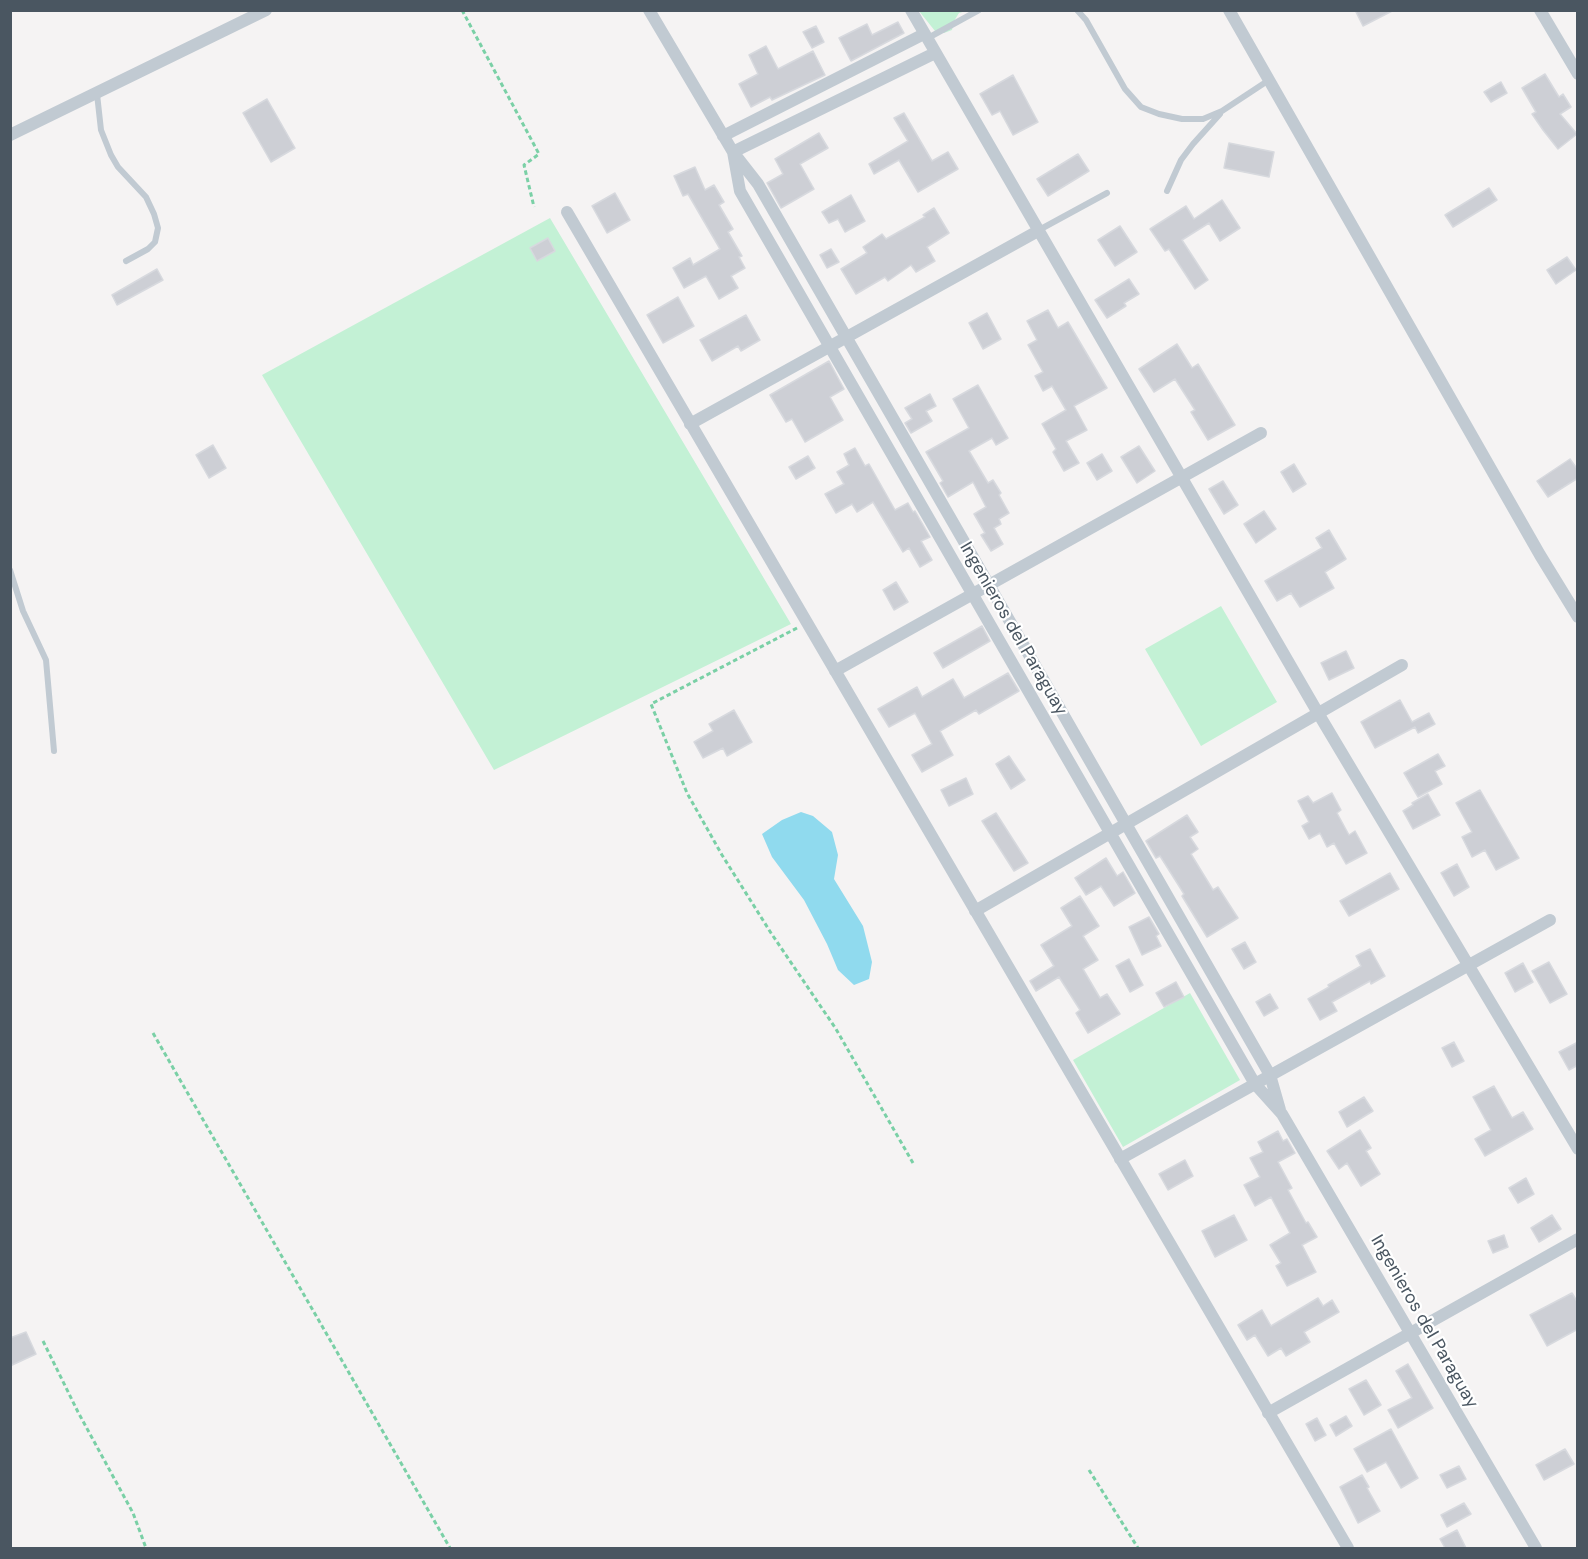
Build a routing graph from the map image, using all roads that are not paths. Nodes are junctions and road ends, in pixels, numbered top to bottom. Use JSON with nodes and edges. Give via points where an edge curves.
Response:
{"nodes":[{"id":1,"x":266,"y":10,"type":"edge"},
{"id":2,"x":649,"y":10,"type":"edge"},
{"id":3,"x":911,"y":10,"type":"edge"},
{"id":4,"x":980,"y":10,"type":"edge"},
{"id":5,"x":1077,"y":10,"type":"edge"},
{"id":6,"x":1228,"y":10,"type":"edge"},
{"id":7,"x":1540,"y":10,"type":"edge"},
{"id":8,"x":926,"y":36,"type":"junction"},
{"id":9,"x":935,"y":53,"type":"junction"},
{"id":10,"x":1578,"y":74,"type":"edge"},
{"id":11,"x":1269,"y":80,"type":"junction"},
{"id":12,"x":97,"y":94,"type":"junction"},
{"id":13,"x":1222,"y":111,"type":"junction"},
{"id":14,"x":10,"y":135,"type":"edge"},
{"id":15,"x":723,"y":136,"type":"junction"},
{"id":16,"x":733,"y":152,"type":"junction"},
{"id":17,"x":1167,"y":191,"type":"dead end"},
{"id":18,"x":1107,"y":193,"type":"dead end"},
{"id":19,"x":567,"y":212,"type":"dead end"},
{"id":20,"x":1038,"y":231,"type":"junction"},
{"id":21,"x":126,"y":261,"type":"dead end"},
{"id":22,"x":846,"y":337,"type":"junction"},
{"id":23,"x":830,"y":346,"type":"junction"},
{"id":24,"x":690,"y":424,"type":"junction"},
{"id":25,"x":1261,"y":433,"type":"dead end"},
{"id":26,"x":1181,"y":477,"type":"junction"},
{"id":27,"x":10,"y":570,"type":"edge"},
{"id":28,"x":988,"y":585,"type":"junction"},
{"id":29,"x":972,"y":594,"type":"junction"},
{"id":30,"x":1578,"y":617,"type":"edge"},
{"id":31,"x":1402,"y":665,"type":"dead end"},
{"id":32,"x":835,"y":670,"type":"junction"},
{"id":33,"x":1318,"y":713,"type":"junction"},
{"id":34,"x":54,"y":750,"type":"dead end"},
{"id":35,"x":1126,"y":824,"type":"junction"},
{"id":36,"x":1110,"y":833,"type":"junction"},
{"id":37,"x":975,"y":911,"type":"junction"},
{"id":38,"x":1550,"y":920,"type":"dead end"},
{"id":39,"x":1468,"y":966,"type":"junction"},
{"id":40,"x":1270,"y":1076,"type":"junction"},
{"id":41,"x":1255,"y":1084,"type":"junction"},
{"id":42,"x":1282,"y":1114,"type":"junction"},
{"id":43,"x":1578,"y":1149,"type":"edge"},
{"id":44,"x":1120,"y":1159,"type":"junction"},
{"id":45,"x":1578,"y":1239,"type":"edge"},
{"id":46,"x":1410,"y":1333,"type":"junction"},
{"id":47,"x":1268,"y":1413,"type":"junction"},
{"id":48,"x":1348,"y":1548,"type":"edge"},
{"id":49,"x":1536,"y":1548,"type":"edge"}],
"edges":[{"from":1,"to":12,"type":"street"},
{"from":2,"to":15,"type":"street","name":"Ingenieros del Paraguay"},
{"from":3,"to":8,"type":"street"},
{"from":4,"to":8,"type":"lane"},
{"from":5,"to":13,"type":"lane","via":[[1125,89],[1141,107],[1182,119],[1203,119]]},
{"from":6,"to":11,"type":"street"},
{"from":7,"to":10,"type":"street"},
{"from":8,"to":9,"type":"street"},
{"from":8,"to":15,"type":"street"},
{"from":9,"to":16,"type":"street"},
{"from":9,"to":20,"type":"street"},
{"from":11,"to":13,"type":"lane"},
{"from":11,"to":30,"type":"street"},
{"from":12,"to":14,"type":"street"},
{"from":12,"to":21,"type":"lane","via":[[101,130],[111,155],[146,197],[158,228],[148,249]]},
{"from":13,"to":17,"type":"lane","via":[[1181,160]]},
{"from":15,"to":16,"type":"street","name":"Ingenieros del Paraguay"},
{"from":16,"to":22,"type":"street","name":"Ingenieros del Paraguay","via":[[758,183]]},
{"from":16,"to":23,"type":"street","name":"Ingenieros del Paraguay","via":[[740,190]]},
{"from":18,"to":20,"type":"lane"},
{"from":19,"to":24,"type":"street"},
{"from":20,"to":22,"type":"street"},
{"from":20,"to":26,"type":"street"},
{"from":22,"to":23,"type":"street"},
{"from":22,"to":28,"type":"street","name":"Ingenieros del Paraguay"},
{"from":23,"to":24,"type":"street"},
{"from":23,"to":29,"type":"street","name":"Ingenieros del Paraguay"},
{"from":24,"to":32,"type":"street"},
{"from":25,"to":26,"type":"street"},
{"from":26,"to":28,"type":"street"},
{"from":26,"to":33,"type":"street"},
{"from":27,"to":34,"type":"lane","via":[[23,611],[46,660]]},
{"from":28,"to":29,"type":"street"},
{"from":28,"to":35,"type":"street","name":"Ingenieros del Paraguay"},
{"from":29,"to":32,"type":"street"},
{"from":29,"to":36,"type":"street","name":"Ingenieros del Paraguay"},
{"from":31,"to":33,"type":"street"},
{"from":32,"to":37,"type":"street"},
{"from":33,"to":35,"type":"street"},
{"from":33,"to":39,"type":"street"},
{"from":35,"to":36,"type":"street"},
{"from":35,"to":40,"type":"street","name":"Ingenieros del Paraguay"},
{"from":36,"to":37,"type":"street"},
{"from":36,"to":41,"type":"street","name":"Ingenieros del Paraguay"},
{"from":37,"to":44,"type":"street"},
{"from":38,"to":39,"type":"street"},
{"from":39,"to":40,"type":"street"},
{"from":39,"to":43,"type":"street"},
{"from":40,"to":41,"type":"street"},
{"from":40,"to":42,"type":"street","name":"Ingenieros del Paraguay"},
{"from":41,"to":42,"type":"street","name":"Ingenieros del Paraguay"},
{"from":41,"to":44,"type":"street"},
{"from":42,"to":46,"type":"street","name":"Ingenieros del Paraguay"},
{"from":44,"to":47,"type":"street"},
{"from":45,"to":46,"type":"street"},
{"from":46,"to":47,"type":"street"},
{"from":46,"to":49,"type":"street","name":"Ingenieros del Paraguay"},
{"from":47,"to":48,"type":"street"}]}
